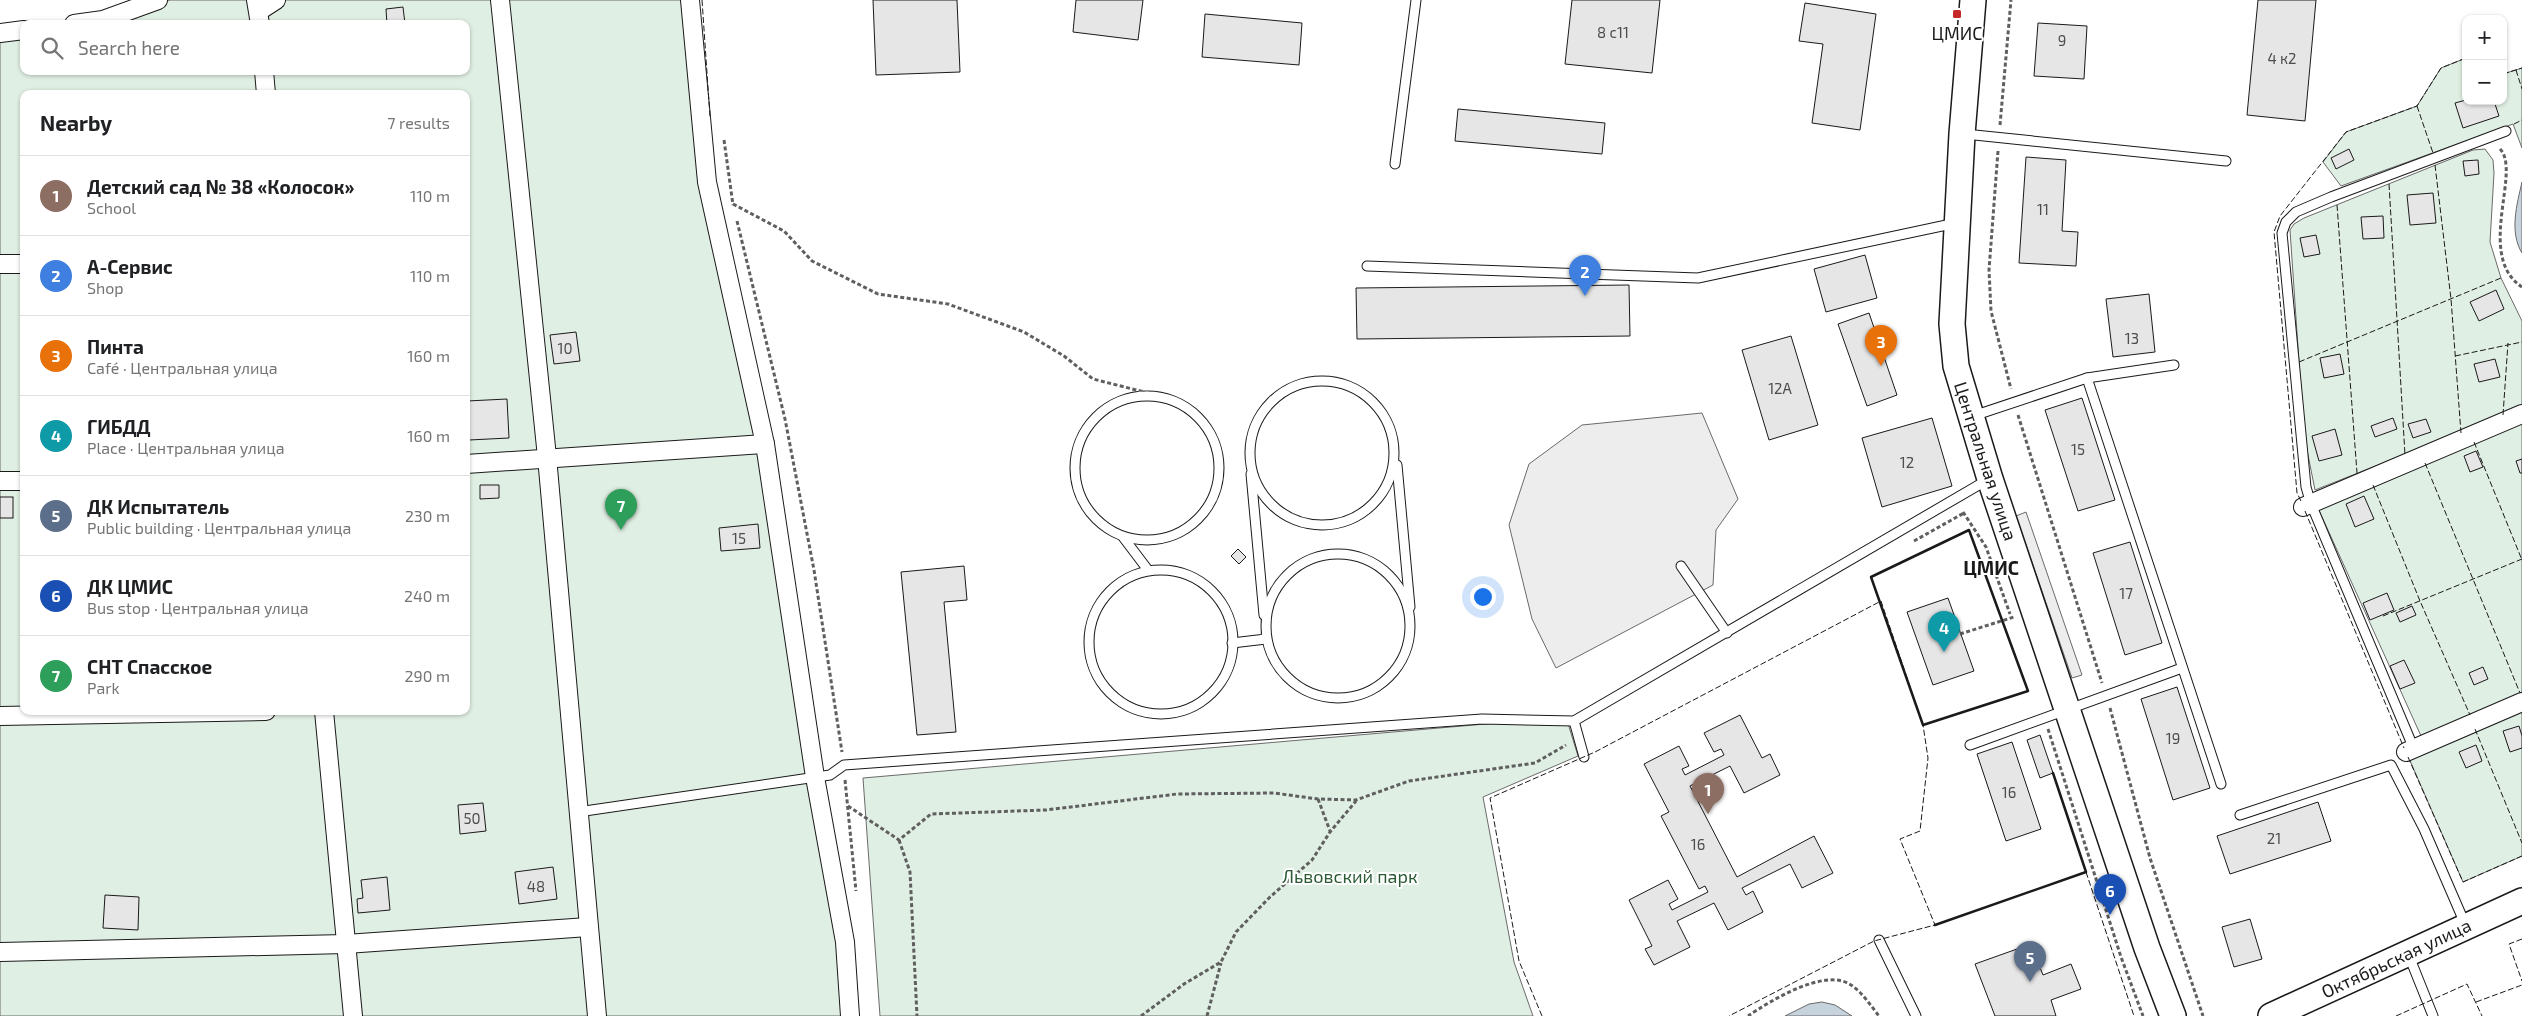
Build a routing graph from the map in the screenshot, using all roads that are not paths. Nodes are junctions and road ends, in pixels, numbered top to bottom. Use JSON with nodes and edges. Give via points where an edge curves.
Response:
{"nodes":[{"id":1,"x":158,"y":0,"type":"edge"},
{"id":2,"x":276,"y":0,"type":"edge"},
{"id":3,"x":500,"y":0,"type":"edge"},
{"id":4,"x":690,"y":0,"type":"edge"},
{"id":5,"x":1416,"y":0,"type":"edge"},
{"id":6,"x":1973,"y":0,"type":"edge"},
{"id":7,"x":258,"y":12,"type":"edge"},
{"id":8,"x":103,"y":20,"type":"edge"},
{"id":9,"x":20,"y":30,"type":"edge"},
{"id":10,"x":0,"y":33,"type":"edge"},
{"id":11,"x":264,"y":75,"type":"edge"},
{"id":12,"x":266,"y":90,"type":"edge"},
{"id":13,"x":2506,"y":131,"type":"dead end"},
{"id":14,"x":1962,"y":134,"type":"junction"},
{"id":15,"x":2226,"y":161,"type":"dead end"},
{"id":16,"x":1395,"y":164,"type":"dead end"},
{"id":17,"x":1957,"y":223,"type":"junction"},
{"id":18,"x":0,"y":264,"type":"edge"},
{"id":19,"x":20,"y":264,"type":"edge"},
{"id":20,"x":1367,"y":266,"type":"dead end"},
{"id":21,"x":2174,"y":365,"type":"dead end"},
{"id":22,"x":2087,"y":378,"type":"junction"},
{"id":23,"x":2522,"y":414,"type":"edge"},
{"id":24,"x":1970,"y":416,"type":"junction"},
{"id":25,"x":1394,"y":440,"type":"junction"},
{"id":26,"x":765,"y":444,"type":"junction"},
{"id":27,"x":547,"y":457,"type":"junction"},
{"id":28,"x":470,"y":464,"type":"edge"},
{"id":29,"x":1250,"y":466,"type":"junction"},
{"id":30,"x":1990,"y":478,"type":"junction"},
{"id":31,"x":0,"y":481,"type":"edge"},
{"id":32,"x":20,"y":481,"type":"edge"},
{"id":33,"x":2307,"y":505,"type":"junction"},
{"id":34,"x":1123,"y":537,"type":"junction"},
{"id":35,"x":1681,"y":566,"type":"dead end"},
{"id":36,"x":1148,"y":570,"type":"junction"},
{"id":37,"x":1411,"y":613,"type":"junction"},
{"id":38,"x":1728,"y":633,"type":"junction"},
{"id":39,"x":1266,"y":639,"type":"junction"},
{"id":40,"x":1232,"y":642,"type":"junction"},
{"id":41,"x":2182,"y":668,"type":"junction"},
{"id":42,"x":2522,"y":702,"type":"edge"},
{"id":43,"x":2068,"y":709,"type":"junction"},
{"id":44,"x":53,"y":715,"type":"edge"},
{"id":45,"x":324,"y":715,"type":"edge"},
{"id":46,"x":0,"y":716,"type":"edge"},
{"id":47,"x":1574,"y":721,"type":"junction"},
{"id":48,"x":1970,"y":745,"type":"dead end"},
{"id":49,"x":2410,"y":750,"type":"joint"},
{"id":50,"x":1584,"y":756,"type":"dead end"},
{"id":51,"x":815,"y":778,"type":"junction"},
{"id":52,"x":2220,"y":784,"type":"dead end"},
{"id":53,"x":578,"y":812,"type":"junction"},
{"id":54,"x":2240,"y":815,"type":"dead end"},
{"id":55,"x":2522,"y":901,"type":"edge"},
{"id":56,"x":2466,"y":926,"type":"junction"},
{"id":57,"x":588,"y":927,"type":"junction"},
{"id":58,"x":1879,"y":940,"type":"dead end"},
{"id":59,"x":346,"y":944,"type":"junction"},
{"id":60,"x":0,"y":952,"type":"edge"},
{"id":61,"x":2408,"y":953,"type":"junction"},
{"id":62,"x":353,"y":1016,"type":"edge"},
{"id":63,"x":597,"y":1016,"type":"edge"},
{"id":64,"x":850,"y":1016,"type":"edge"},
{"id":65,"x":1916,"y":1016,"type":"edge"},
{"id":66,"x":2173,"y":1016,"type":"edge"},
{"id":67,"x":2271,"y":1016,"type":"edge"},
{"id":68,"x":2433,"y":1016,"type":"edge"}],
"edges":[{"from":1,"to":8,"type":"street"},
{"from":2,"to":7,"type":"street"},
{"from":3,"to":27,"type":"street"},
{"from":4,"to":26,"type":"street","via":[[707,182]]},
{"from":5,"to":16,"type":"lane"},
{"from":6,"to":14,"type":"street","name":"Центральная улица"},
{"from":9,"to":10,"type":"street"},
{"from":11,"to":12,"type":"street"},
{"from":13,"to":33,"type":"lane","via":[[2331,197],[2296,212],[2286,222],[2282,233]]},
{"from":14,"to":15,"type":"lane"},
{"from":14,"to":17,"type":"street","name":"Центральная улица"},
{"from":17,"to":20,"type":"lane","via":[[1698,278]]},
{"from":17,"to":24,"type":"street","name":"Центральная улица","via":[[1952,342]]},
{"from":18,"to":19,"type":"street"},
{"from":21,"to":22,"type":"lane"},
{"from":22,"to":24,"type":"lane"},
{"from":22,"to":41,"type":"lane"},
{"from":23,"to":33,"type":"street"},
{"from":24,"to":30,"type":"street","name":"Центральная улица"},
{"from":25,"to":29,"type":"lane","via":[[1378,406],[1355,389],[1347,384],[1309,381],[1275,397],[1258,420],[1253,428]]},
{"from":25,"to":29,"type":"lane","via":[[1392,478],[1370,509],[1335,525],[1297,522],[1266,500]]},
{"from":25,"to":37,"type":"lane"},
{"from":26,"to":27,"type":"street"},
{"from":26,"to":51,"type":"street"},
{"from":27,"to":28,"type":"street"},
{"from":27,"to":53,"type":"street"},
{"from":29,"to":39,"type":"lane"},
{"from":30,"to":38,"type":"lane"},
{"from":30,"to":43,"type":"street","name":"Центральная улица"},
{"from":31,"to":32,"type":"street"},
{"from":33,"to":49,"type":"lane"},
{"from":34,"to":34,"type":"lane","via":[[1161,540],[1195,524],[1217,493],[1220,455],[1208,429],[1204,421],[1172,399],[1134,396],[1100,412],[1078,443],[1075,481],[1092,515]]},
{"from":34,"to":36,"type":"lane"},
{"from":35,"to":38,"type":"lane"},
{"from":36,"to":40,"type":"lane","via":[[1185,573],[1217,595],[1233,629]]},
{"from":36,"to":40,"type":"lane","via":[[1113,586],[1092,618],[1088,655],[1105,690],[1136,711],[1174,714],[1208,698],[1230,667]]},
{"from":37,"to":39,"type":"lane","via":[[1394,579],[1363,557],[1325,554],[1291,570],[1269,602]]},
{"from":37,"to":39,"type":"lane","via":[[1408,651],[1386,682],[1352,699],[1314,695],[1282,674]]},
{"from":38,"to":47,"type":"lane"},
{"from":39,"to":40,"type":"lane"},
{"from":41,"to":43,"type":"lane"},
{"from":41,"to":52,"type":"lane"},
{"from":42,"to":49,"type":"street"},
{"from":43,"to":48,"type":"lane"},
{"from":43,"to":66,"type":"street","name":"Центральная улица","via":[[2147,948]]},
{"from":44,"to":46,"type":"street"},
{"from":45,"to":59,"type":"street"},
{"from":47,"to":50,"type":"lane"},
{"from":47,"to":51,"type":"lane","via":[[1482,719],[844,765],[830,775]]},
{"from":51,"to":53,"type":"lane"},
{"from":51,"to":64,"type":"street","via":[[845,942]]},
{"from":53,"to":57,"type":"street"},
{"from":54,"to":56,"type":"lane","via":[[2391,765],[2424,828]]},
{"from":55,"to":56,"type":"street","name":"Октябрьская улица"},
{"from":56,"to":61,"type":"street","name":"Октябрьская улица"},
{"from":57,"to":59,"type":"street"},
{"from":57,"to":63,"type":"street"},
{"from":58,"to":65,"type":"lane"},
{"from":59,"to":60,"type":"street"},
{"from":59,"to":62,"type":"street"},
{"from":61,"to":67,"type":"street","name":"Октябрьская улица"},
{"from":61,"to":68,"type":"lane"}]}
